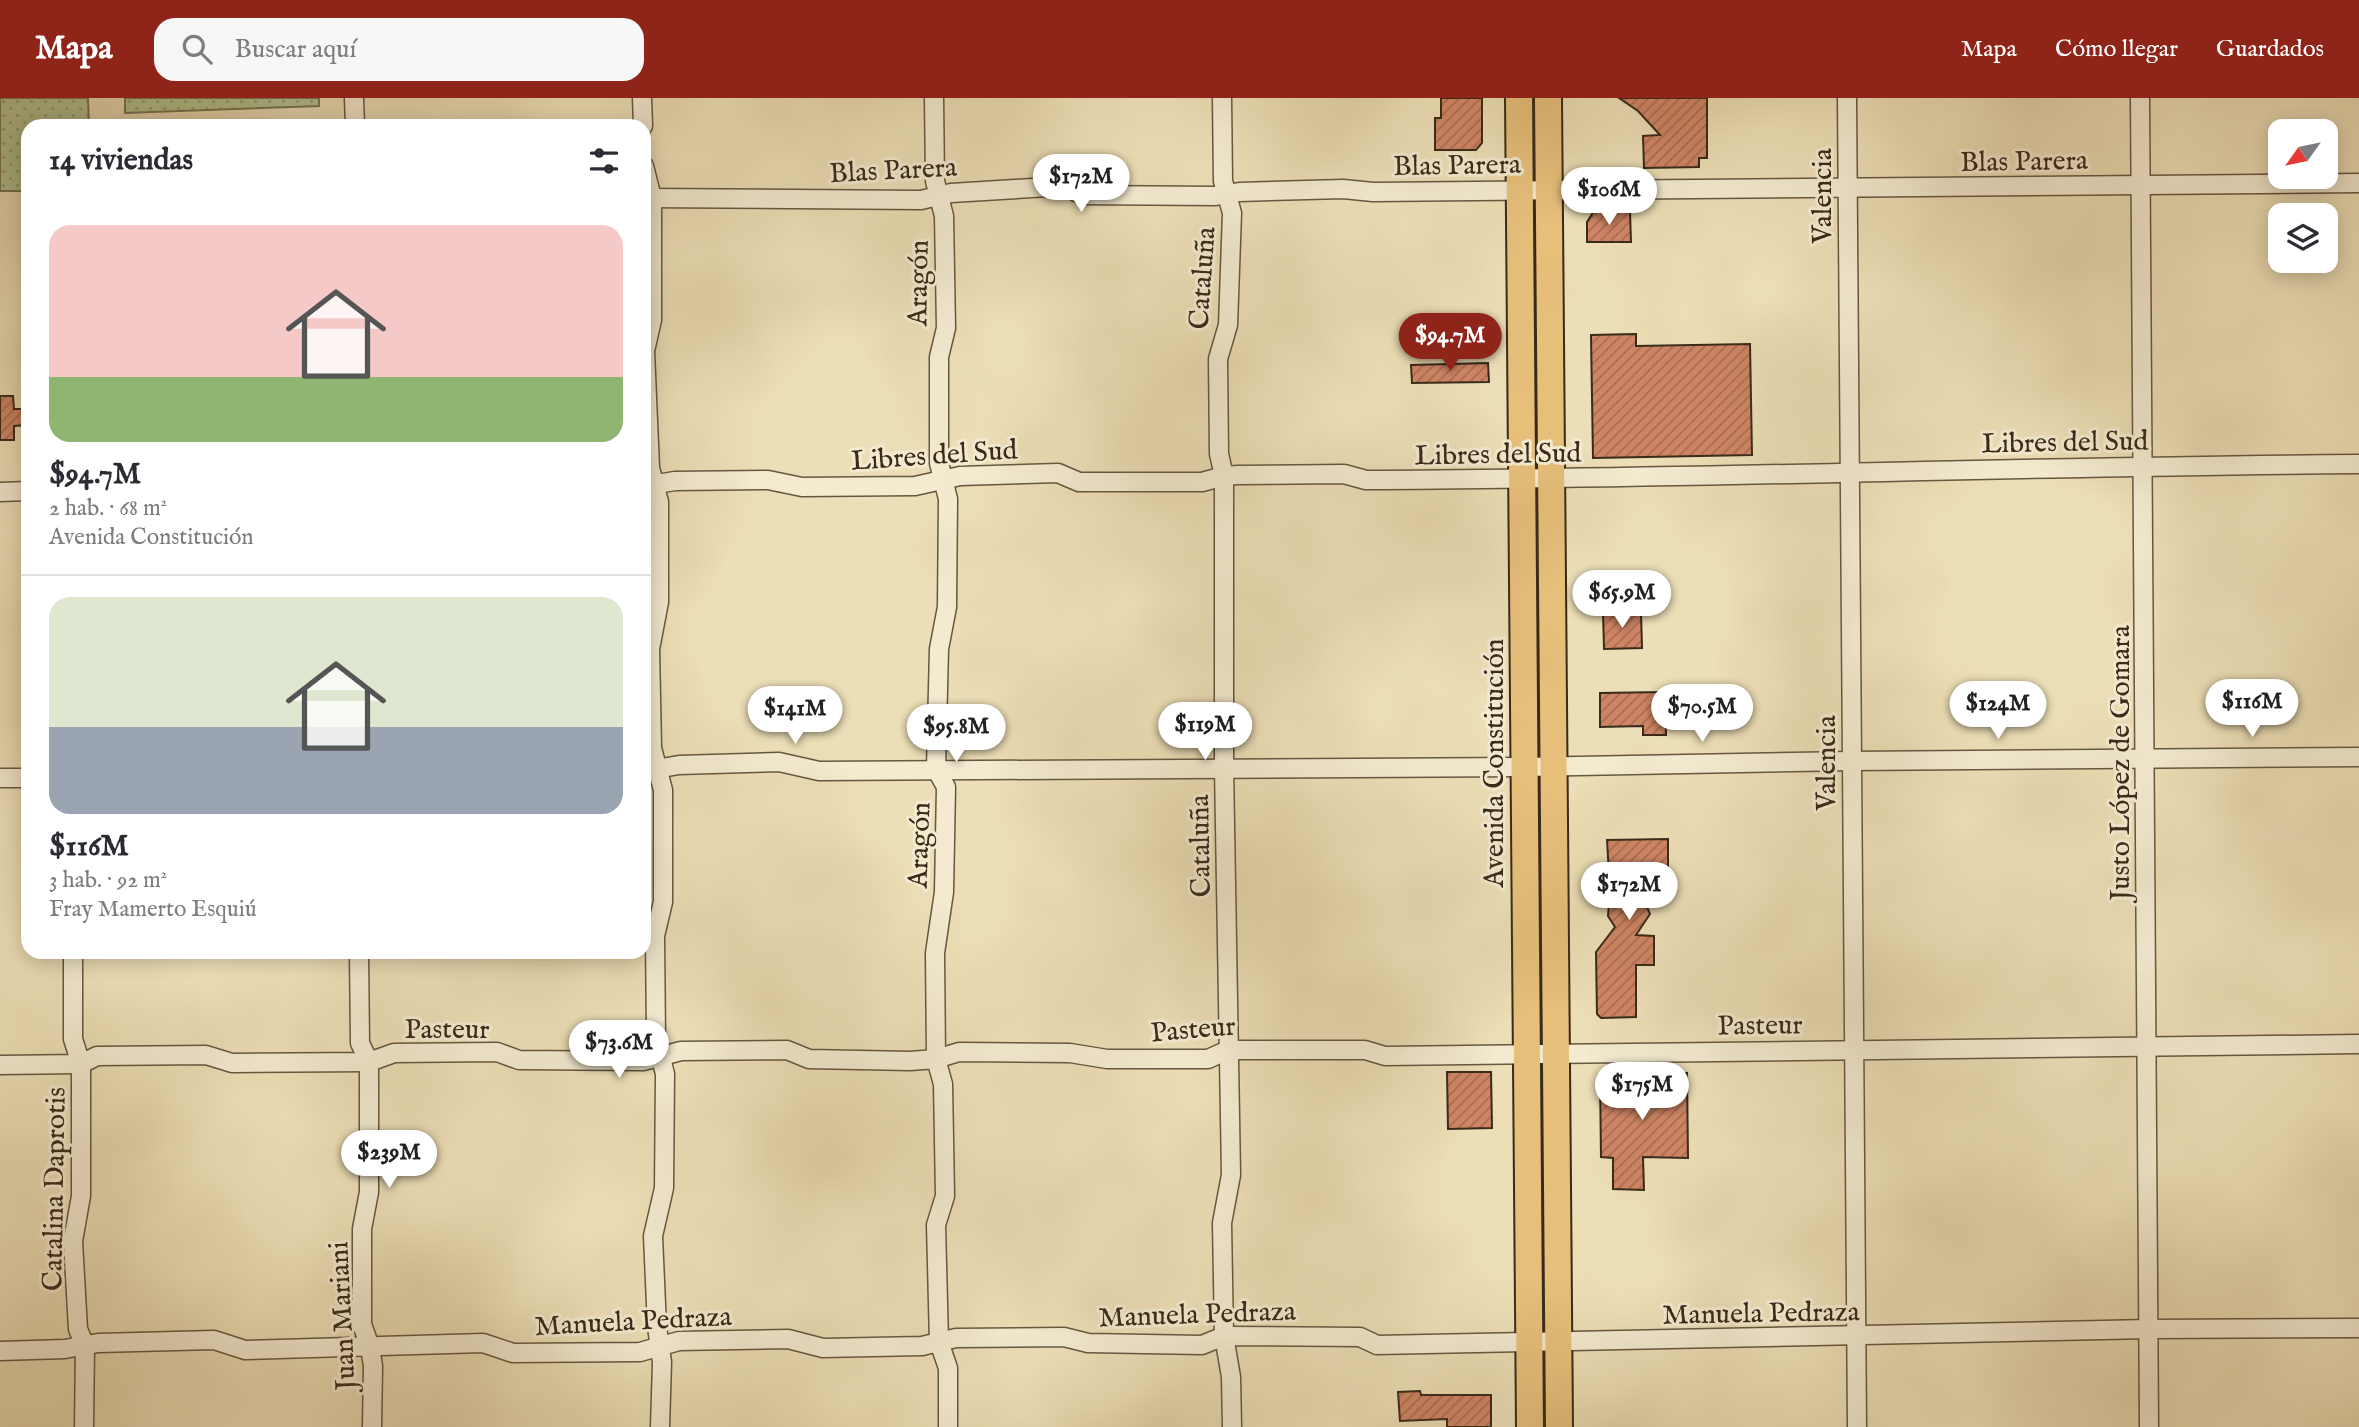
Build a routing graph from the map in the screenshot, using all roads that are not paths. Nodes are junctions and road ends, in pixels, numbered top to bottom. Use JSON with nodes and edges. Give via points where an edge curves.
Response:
{"nodes":[{"id":1,"x":354,"y":98,"type":"edge"},
{"id":2,"x":642,"y":98,"type":"edge"},
{"id":3,"x":934,"y":98,"type":"edge"},
{"id":4,"x":1222,"y":98,"type":"edge"},
{"id":5,"x":1519,"y":98,"type":"edge"},
{"id":6,"x":1548,"y":98,"type":"edge"},
{"id":7,"x":1847,"y":98,"type":"edge"},
{"id":8,"x":2140,"y":98,"type":"edge"},
{"id":9,"x":355,"y":119,"type":"edge"},
{"id":10,"x":643,"y":119,"type":"edge"},
{"id":11,"x":2359,"y":183,"type":"edge"},
{"id":12,"x":2141,"y":186,"type":"junction"},
{"id":13,"x":1848,"y":188,"type":"junction"},
{"id":14,"x":1549,"y":189,"type":"junction"},
{"id":15,"x":1520,"y":190,"type":"junction"},
{"id":16,"x":1227,"y":194,"type":"junction"},
{"id":17,"x":940,"y":196,"type":"junction"},
{"id":18,"x":651,"y":198,"type":"edge"},
{"id":19,"x":651,"y":290,"type":"edge"},
{"id":20,"x":651,"y":324,"type":"edge"},
{"id":21,"x":2359,"y":464,"type":"edge"},
{"id":22,"x":2143,"y":466,"type":"junction"},
{"id":23,"x":1850,"y":472,"type":"junction"},
{"id":24,"x":1224,"y":476,"type":"junction"},
{"id":25,"x":1551,"y":479,"type":"junction"},
{"id":26,"x":943,"y":480,"type":"junction"},
{"id":27,"x":1522,"y":480,"type":"junction"},
{"id":28,"x":651,"y":486,"type":"edge"},
{"id":29,"x":651,"y":489,"type":"edge"},
{"id":30,"x":21,"y":491,"type":"edge"},
{"id":31,"x":0,"y":492,"type":"edge"},
{"id":32,"x":651,"y":644,"type":"edge"},
{"id":33,"x":651,"y":698,"type":"edge"},
{"id":34,"x":2359,"y":757,"type":"edge"},
{"id":35,"x":2145,"y":759,"type":"junction"},
{"id":36,"x":1852,"y":761,"type":"junction"},
{"id":37,"x":1554,"y":766,"type":"junction"},
{"id":38,"x":1224,"y":767,"type":"junction"},
{"id":39,"x":1524,"y":767,"type":"junction"},
{"id":40,"x":936,"y":769,"type":"junction"},
{"id":41,"x":651,"y":770,"type":"edge"},
{"id":42,"x":0,"y":778,"type":"edge"},
{"id":43,"x":21,"y":778,"type":"edge"},
{"id":44,"x":73,"y":959,"type":"edge"},
{"id":45,"x":359,"y":959,"type":"edge"},
{"id":46,"x":2359,"y":1044,"type":"edge"},
{"id":47,"x":2147,"y":1046,"type":"junction"},
{"id":48,"x":1854,"y":1049,"type":"junction"},
{"id":49,"x":1228,"y":1050,"type":"junction"},
{"id":50,"x":1527,"y":1054,"type":"junction"},
{"id":51,"x":1556,"y":1054,"type":"junction"},
{"id":52,"x":661,"y":1056,"type":"junction"},
{"id":53,"x":936,"y":1059,"type":"junction"},
{"id":54,"x":369,"y":1062,"type":"junction"},
{"id":55,"x":81,"y":1064,"type":"junction"},
{"id":56,"x":0,"y":1065,"type":"edge"},
{"id":57,"x":2359,"y":1328,"type":"edge"},
{"id":58,"x":2149,"y":1329,"type":"junction"},
{"id":59,"x":1224,"y":1336,"type":"junction"},
{"id":60,"x":1856,"y":1336,"type":"junction"},
{"id":61,"x":939,"y":1342,"type":"junction"},
{"id":62,"x":1559,"y":1342,"type":"junction"},
{"id":63,"x":1529,"y":1343,"type":"junction"},
{"id":64,"x":85,"y":1346,"type":"junction"},
{"id":65,"x":660,"y":1346,"type":"junction"},
{"id":66,"x":370,"y":1347,"type":"junction"},
{"id":67,"x":0,"y":1351,"type":"edge"},
{"id":68,"x":84,"y":1427,"type":"edge"},
{"id":69,"x":372,"y":1427,"type":"edge"},
{"id":70,"x":660,"y":1427,"type":"edge"},
{"id":71,"x":948,"y":1427,"type":"edge"},
{"id":72,"x":1232,"y":1427,"type":"edge"},
{"id":73,"x":1530,"y":1427,"type":"edge"},
{"id":74,"x":1559,"y":1427,"type":"edge"},
{"id":75,"x":1857,"y":1427,"type":"edge"},
{"id":76,"x":2149,"y":1427,"type":"edge"}],
"edges":[{"from":1,"to":9,"type":"street"},
{"from":2,"to":10,"type":"street"},
{"from":3,"to":17,"type":"street","name":"Aragón"},
{"from":4,"to":16,"type":"street","name":"Cataluña"},
{"from":5,"to":15,"type":"main road","name":"Avenida Constitución"},
{"from":6,"to":14,"type":"main road"},
{"from":7,"to":13,"type":"street","name":"Valencia"},
{"from":8,"to":12,"type":"street","name":"Justo López de Gomara"},
{"from":11,"to":12,"type":"street","name":"Blas Parera"},
{"from":12,"to":13,"type":"street","name":"Blas Parera"},
{"from":12,"to":22,"type":"street","name":"Justo López de Gomara"},
{"from":13,"to":14,"type":"street","name":"Blas Parera"},
{"from":13,"to":23,"type":"street","name":"Valencia"},
{"from":14,"to":15,"type":"street","name":"Blas Parera"},
{"from":14,"to":25,"type":"main road"},
{"from":15,"to":16,"type":"street","name":"Blas Parera"},
{"from":15,"to":27,"type":"main road","name":"Avenida Constitución"},
{"from":16,"to":17,"type":"street","name":"Blas Parera","via":[[1082,195],[1065,186]]},
{"from":16,"to":24,"type":"street","name":"Cataluña","via":[[1232,213],[1228,325],[1218,359],[1219,454]]},
{"from":17,"to":18,"type":"street","name":"Blas Parera","via":[[921,200]]},
{"from":17,"to":26,"type":"street","name":"Aragón","via":[[946,328],[939,357]]},
{"from":19,"to":20,"type":"street"},
{"from":21,"to":22,"type":"street","name":"Libres del Sud"},
{"from":22,"to":23,"type":"street","name":"Libres del Sud"},
{"from":22,"to":35,"type":"street","name":"Justo López de Gomara"},
{"from":23,"to":25,"type":"street","name":"Libres del Sud"},
{"from":23,"to":36,"type":"street","name":"Valencia"},
{"from":24,"to":26,"type":"street","name":"Libres del Sud","via":[[1202,482],[1079,482],[1058,474]]},
{"from":24,"to":27,"type":"street","name":"Libres del Sud","via":[[1344,474],[1366,480]]},
{"from":24,"to":38,"type":"street","name":"Cataluña"},
{"from":25,"to":27,"type":"street","name":"Libres del Sud"},
{"from":25,"to":37,"type":"main road"},
{"from":26,"to":28,"type":"street","name":"Libres del Sud","via":[[915,486],[802,487],[768,480]]},
{"from":26,"to":40,"type":"street","name":"Aragón","via":[[948,499],[947,607],[939,649]]},
{"from":27,"to":39,"type":"main road","name":"Avenida Constitución"},
{"from":29,"to":32,"type":"street","via":[[659,502],[659,602]]},
{"from":30,"to":31,"type":"street"},
{"from":33,"to":41,"type":"street"},
{"from":34,"to":35,"type":"street"},
{"from":35,"to":36,"type":"street"},
{"from":35,"to":47,"type":"street","name":"Justo López de Gomara"},
{"from":36,"to":37,"type":"street"},
{"from":36,"to":48,"type":"street","name":"Valencia"},
{"from":37,"to":39,"type":"street"},
{"from":37,"to":51,"type":"main road"},
{"from":38,"to":39,"type":"street"},
{"from":38,"to":40,"type":"street"},
{"from":38,"to":49,"type":"street","name":"Cataluña"},
{"from":39,"to":50,"type":"main road","name":"Avenida Constitución"},
{"from":40,"to":41,"type":"street","via":[[820,771],[779,762]]},
{"from":40,"to":53,"type":"street","name":"Aragón","via":[[946,787],[944,892],[935,953]]},
{"from":41,"to":52,"type":"street","via":[[663,790],[663,902],[655,936],[656,1038]]},
{"from":42,"to":43,"type":"street"},
{"from":44,"to":55,"type":"street","name":"Catalina Daprotis","via":[[73,1039]]},
{"from":45,"to":54,"type":"street","name":"Juan Mariani","via":[[360,1043]]},
{"from":46,"to":47,"type":"street","name":"Pasteur"},
{"from":47,"to":48,"type":"street","name":"Pasteur"},
{"from":47,"to":58,"type":"street","name":"Justo López de Gomara"},
{"from":48,"to":51,"type":"street","name":"Pasteur"},
{"from":48,"to":60,"type":"street","name":"Valencia"},
{"from":49,"to":50,"type":"street","name":"Pasteur","via":[[1365,1050],[1385,1056]]},
{"from":49,"to":53,"type":"street","name":"Pasteur","via":[[1208,1059],[959,1052]]},
{"from":49,"to":59,"type":"street","name":"Cataluña","via":[[1231,1175],[1223,1223]]},
{"from":50,"to":51,"type":"street","name":"Pasteur"},
{"from":50,"to":63,"type":"main road","name":"Avenida Constitución"},
{"from":51,"to":62,"type":"main road"},
{"from":52,"to":53,"type":"street","name":"Pasteur","via":[[681,1051],[787,1050],[809,1059]]},
{"from":52,"to":54,"type":"street","name":"Pasteur","via":[[643,1061],[519,1060],[497,1052],[394,1053]]},
{"from":52,"to":65,"type":"street","via":[[665,1074],[664,1188],[653,1236]]},
{"from":53,"to":61,"type":"street","name":"Aragón","via":[[943,1084],[945,1196],[936,1225]]},
{"from":54,"to":55,"type":"street","name":"Pasteur","via":[[233,1063],[206,1055],[97,1056]]},
{"from":54,"to":66,"type":"street","name":"Juan Mariani","via":[[362,1324]]},
{"from":55,"to":56,"type":"street","name":"Pasteur"},
{"from":55,"to":64,"type":"street","name":"Catalina Daprotis","via":[[81,1196],[73,1241],[78,1329]]},
{"from":57,"to":58,"type":"street","name":"Manuela Pedraza"},
{"from":58,"to":60,"type":"street","name":"Manuela Pedraza"},
{"from":58,"to":76,"type":"street","name":"Justo López de Gomara"},
{"from":59,"to":61,"type":"street","name":"Manuela Pedraza","via":[[1202,1345],[1088,1343],[1064,1337]]},
{"from":59,"to":63,"type":"street","name":"Manuela Pedraza","via":[[1360,1337],[1377,1345]]},
{"from":59,"to":72,"type":"street","name":"Cataluña"},
{"from":60,"to":62,"type":"street","name":"Manuela Pedraza"},
{"from":60,"to":75,"type":"street","name":"Valencia"},
{"from":61,"to":65,"type":"street","name":"Manuela Pedraza","via":[[823,1348],[788,1339],[679,1341]]},
{"from":61,"to":71,"type":"street","name":"Aragón","via":[[948,1368]]},
{"from":62,"to":63,"type":"street","name":"Manuela Pedraza"},
{"from":62,"to":74,"type":"main road"},
{"from":63,"to":73,"type":"main road","name":"Avenida Constitución"},
{"from":64,"to":66,"type":"street","name":"Manuela Pedraza","via":[[214,1340],[245,1350]]},
{"from":64,"to":67,"type":"street","name":"Manuela Pedraza"},
{"from":64,"to":68,"type":"street","name":"Catalina Daprotis"},
{"from":65,"to":66,"type":"street","name":"Manuela Pedraza","via":[[640,1352],[513,1353],[483,1343]]},
{"from":65,"to":70,"type":"street"},
{"from":66,"to":69,"type":"street","name":"Juan Mariani"}]}
